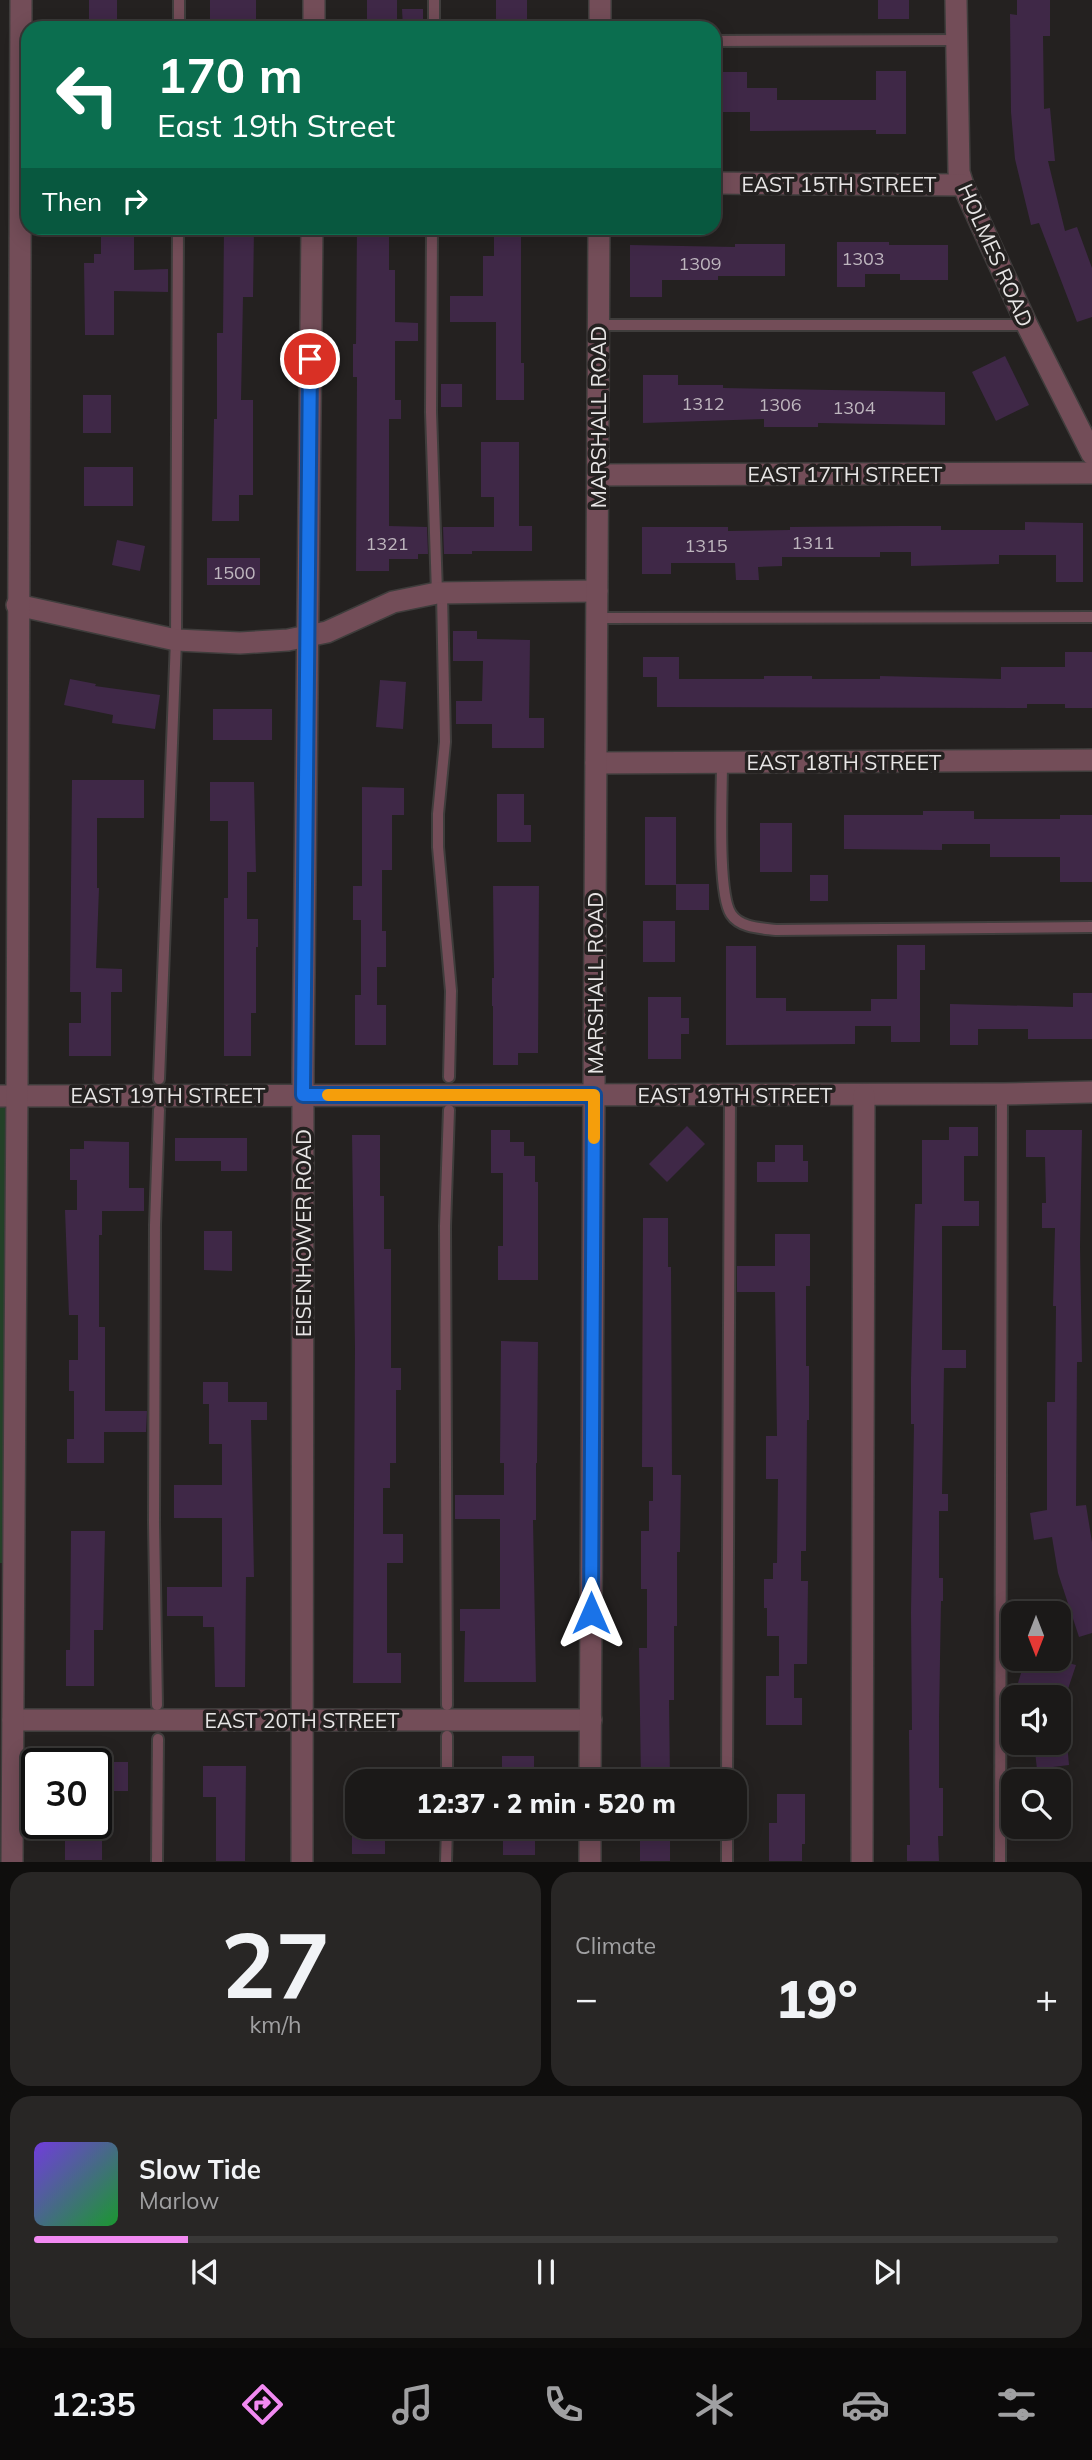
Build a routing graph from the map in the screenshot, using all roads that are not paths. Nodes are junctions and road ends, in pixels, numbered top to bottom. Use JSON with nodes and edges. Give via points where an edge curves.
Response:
{"nodes":[{"id":1,"x":21,"y":0,"type":"edge"},
{"id":2,"x":179,"y":0,"type":"edge"},
{"id":3,"x":314,"y":0,"type":"edge"},
{"id":4,"x":434,"y":0,"type":"edge"},
{"id":5,"x":600,"y":0,"type":"edge"},
{"id":6,"x":956,"y":0,"type":"edge"},
{"id":7,"x":179,"y":21,"type":"edge"},
{"id":8,"x":314,"y":21,"type":"edge"},
{"id":9,"x":434,"y":21,"type":"edge"},
{"id":10,"x":600,"y":21,"type":"edge"},
{"id":11,"x":957,"y":40,"type":"junction"},
{"id":12,"x":721,"y":41,"type":"edge"},
{"id":13,"x":721,"y":183,"type":"edge"},
{"id":14,"x":963,"y":185,"type":"junction"},
{"id":15,"x":178,"y":235,"type":"edge"},
{"id":16,"x":312,"y":235,"type":"edge"},
{"id":17,"x":432,"y":235,"type":"edge"},
{"id":18,"x":599,"y":235,"type":"edge"},
{"id":19,"x":598,"y":325,"type":"junction"},
{"id":20,"x":1027,"y":325,"type":"junction"},
{"id":21,"x":1092,"y":454,"type":"edge"},
{"id":22,"x":1092,"y":473,"type":"edge"},
{"id":23,"x":598,"y":475,"type":"junction"},
{"id":24,"x":597,"y":591,"type":"junction"},
{"id":25,"x":440,"y":593,"type":"junction"},
{"id":26,"x":17,"y":605,"type":"junction"},
{"id":27,"x":1092,"y":617,"type":"edge"},
{"id":28,"x":597,"y":618,"type":"junction"},
{"id":29,"x":307,"y":637,"type":"junction"},
{"id":30,"x":176,"y":640,"type":"junction"},
{"id":31,"x":1092,"y":760,"type":"edge"},
{"id":32,"x":722,"y":763,"type":"junction"},
{"id":33,"x":596,"y":764,"type":"junction"},
{"id":34,"x":1092,"y":927,"type":"edge"},
{"id":35,"x":449,"y":1077,"type":"dead end"},
{"id":36,"x":159,"y":1079,"type":"dead end"},
{"id":37,"x":1092,"y":1092,"type":"edge"},
{"id":38,"x":1002,"y":1094,"type":"junction"},
{"id":39,"x":303,"y":1095,"type":"junction"},
{"id":40,"x":594,"y":1095,"type":"junction"},
{"id":41,"x":730,"y":1095,"type":"junction"},
{"id":42,"x":864,"y":1095,"type":"junction"},
{"id":43,"x":8,"y":1096,"type":"edge"},
{"id":44,"x":159,"y":1110,"type":"dead end"},
{"id":45,"x":449,"y":1110,"type":"dead end"},
{"id":46,"x":6,"y":1563,"type":"edge"},
{"id":47,"x":157,"y":1704,"type":"dead end"},
{"id":48,"x":447,"y":1705,"type":"dead end"},
{"id":49,"x":13,"y":1720,"type":"junction"},
{"id":50,"x":302,"y":1720,"type":"junction"},
{"id":51,"x":591,"y":1720,"type":"junction"},
{"id":52,"x":447,"y":1736,"type":"dead end"},
{"id":53,"x":158,"y":1739,"type":"dead end"},
{"id":54,"x":447,"y":1769,"type":"edge"},
{"id":55,"x":590,"y":1769,"type":"edge"},
{"id":56,"x":727,"y":1769,"type":"edge"},
{"id":57,"x":447,"y":1839,"type":"edge"},
{"id":58,"x":590,"y":1839,"type":"edge"},
{"id":59,"x":727,"y":1839,"type":"edge"},
{"id":60,"x":12,"y":1861,"type":"edge"},
{"id":61,"x":156,"y":1861,"type":"edge"},
{"id":62,"x":302,"y":1861,"type":"edge"},
{"id":63,"x":446,"y":1861,"type":"edge"},
{"id":64,"x":590,"y":1861,"type":"edge"},
{"id":65,"x":727,"y":1861,"type":"edge"},
{"id":66,"x":862,"y":1861,"type":"edge"},
{"id":67,"x":1000,"y":1861,"type":"edge"}],
"edges":[{"from":1,"to":26,"type":"street"},
{"from":2,"to":7,"type":"lane"},
{"from":3,"to":8,"type":"street"},
{"from":4,"to":9,"type":"lane"},
{"from":5,"to":10,"type":"street"},
{"from":6,"to":11,"type":"street","name":"HOLMES ROAD"},
{"from":11,"to":12,"type":"lane"},
{"from":11,"to":14,"type":"street","name":"HOLMES ROAD"},
{"from":13,"to":14,"type":"street","name":"EAST 15TH STREET"},
{"from":14,"to":20,"type":"street","name":"HOLMES ROAD"},
{"from":15,"to":30,"type":"lane"},
{"from":16,"to":29,"type":"street","name":"EISENHOWER ROAD"},
{"from":17,"to":25,"type":"lane","via":[[431,412]]},
{"from":18,"to":19,"type":"street","name":"MARSHALL ROAD"},
{"from":19,"to":20,"type":"lane"},
{"from":19,"to":23,"type":"street","name":"MARSHALL ROAD"},
{"from":20,"to":21,"type":"street","name":"HOLMES ROAD"},
{"from":22,"to":23,"type":"street","name":"EAST 17TH STREET"},
{"from":23,"to":24,"type":"street","name":"MARSHALL ROAD"},
{"from":24,"to":25,"type":"street"},
{"from":24,"to":28,"type":"street","name":"MARSHALL ROAD"},
{"from":25,"to":29,"type":"street","via":[[393,603]]},
{"from":25,"to":35,"type":"lane","via":[[444,753],[438,847],[451,991]]},
{"from":26,"to":30,"type":"street"},
{"from":26,"to":43,"type":"street"},
{"from":27,"to":28,"type":"lane"},
{"from":28,"to":33,"type":"street","name":"MARSHALL ROAD"},
{"from":29,"to":30,"type":"street","via":[[240,643]]},
{"from":29,"to":39,"type":"street","name":"EISENHOWER ROAD"},
{"from":30,"to":36,"type":"lane"},
{"from":31,"to":32,"type":"street","name":"EAST 18TH STREET"},
{"from":32,"to":33,"type":"street","name":"EAST 18TH STREET"},
{"from":32,"to":34,"type":"lane","via":[[723,887],[731,914],[747,925],[776,930]]},
{"from":33,"to":40,"type":"street","name":"MARSHALL ROAD"},
{"from":37,"to":38,"type":"street","name":"EAST 19TH STREET"},
{"from":38,"to":42,"type":"street","name":"EAST 19TH STREET"},
{"from":38,"to":67,"type":"lane"},
{"from":39,"to":40,"type":"street","name":"EAST 19TH STREET"},
{"from":39,"to":43,"type":"street","name":"EAST 19TH STREET"},
{"from":39,"to":50,"type":"street","name":"EISENHOWER ROAD"},
{"from":40,"to":41,"type":"street","name":"EAST 19TH STREET"},
{"from":40,"to":51,"type":"street","name":"MARSHALL ROAD"},
{"from":41,"to":42,"type":"street","name":"EAST 19TH STREET"},
{"from":41,"to":56,"type":"lane"},
{"from":42,"to":66,"type":"street"},
{"from":43,"to":46,"type":"street"},
{"from":44,"to":47,"type":"lane","via":[[154,1523]]},
{"from":45,"to":48,"type":"lane"},
{"from":46,"to":49,"type":"street"},
{"from":49,"to":50,"type":"street","name":"EAST 20TH STREET"},
{"from":49,"to":60,"type":"street"},
{"from":50,"to":51,"type":"street","name":"EAST 20TH STREET"},
{"from":50,"to":62,"type":"street","name":"EISENHOWER ROAD"},
{"from":51,"to":55,"type":"street","name":"MARSHALL ROAD"},
{"from":52,"to":54,"type":"lane"},
{"from":53,"to":61,"type":"lane"},
{"from":57,"to":63,"type":"lane"},
{"from":58,"to":64,"type":"street"},
{"from":59,"to":65,"type":"lane"}]}
